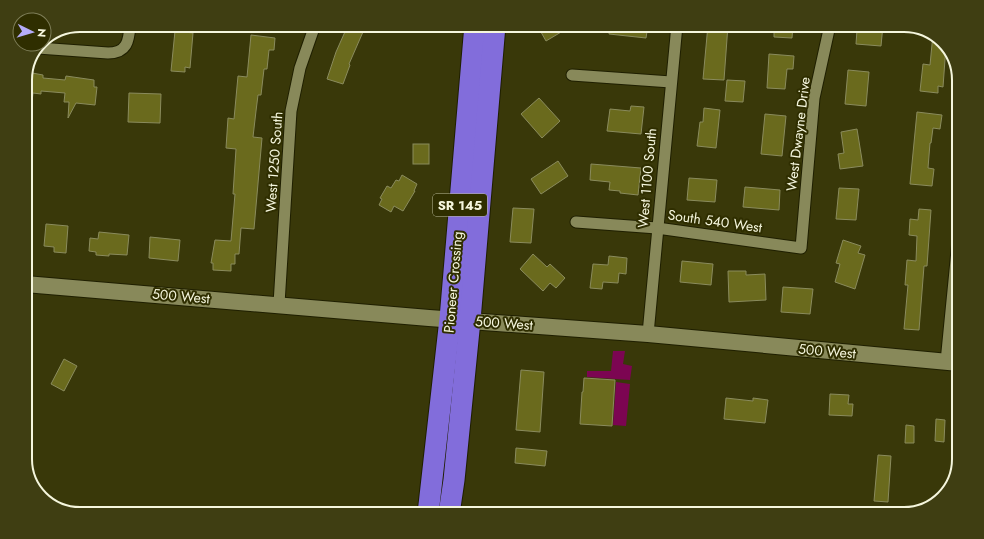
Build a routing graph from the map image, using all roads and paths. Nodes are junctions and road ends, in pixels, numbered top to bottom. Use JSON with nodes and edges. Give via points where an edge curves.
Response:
{"nodes":[{"id":1,"x":129,"y":32,"type":"edge"},
{"id":2,"x":313,"y":32,"type":"edge"},
{"id":3,"x":474,"y":32,"type":"edge"},
{"id":4,"x":495,"y":32,"type":"edge"},
{"id":5,"x":676,"y":32,"type":"edge"},
{"id":6,"x":828,"y":32,"type":"edge"},
{"id":7,"x":52,"y":49,"type":"edge"},
{"id":8,"x":572,"y":74,"type":"dead end"},
{"id":9,"x":671,"y":82,"type":"junction"},
{"id":10,"x":576,"y":222,"type":"dead end"},
{"id":11,"x":657,"y":228,"type":"junction"},
{"id":12,"x":801,"y":248,"type":"joint"},
{"id":13,"x":32,"y":285,"type":"edge"},
{"id":14,"x":280,"y":304,"type":"junction"},
{"id":15,"x":450,"y":319,"type":"junction"},
{"id":16,"x":470,"y":320,"type":"junction"},
{"id":17,"x":648,"y":334,"type":"junction"},
{"id":18,"x":952,"y":362,"type":"edge"},
{"id":19,"x":429,"y":507,"type":"edge"},
{"id":20,"x":450,"y":507,"type":"edge"}],
"edges":[{"from":1,"to":7,"type":"street","via":[[127,43],[117,52]]},
{"from":2,"to":14,"type":"street","name":"West 1250 South","via":[[300,68],[291,111]]},
{"from":3,"to":15,"type":"highway","name":"Pioneer Crossing","number":"SR 145"},
{"from":4,"to":16,"type":"highway","name":"Pioneer Crossing","number":"SR 145"},
{"from":5,"to":9,"type":"street","name":"West 1100 South"},
{"from":6,"to":12,"type":"street","name":"West Dwayne Drive","via":[[814,98]]},
{"from":8,"to":9,"type":"street"},
{"from":9,"to":11,"type":"street","name":"West 1100 South"},
{"from":10,"to":11,"type":"street","name":"South 540 West"},
{"from":11,"to":12,"type":"street","name":"South 540 West"},
{"from":11,"to":17,"type":"street","name":"West 1100 South"},
{"from":13,"to":14,"type":"street","name":"500 West"},
{"from":14,"to":15,"type":"street","name":"500 West"},
{"from":15,"to":16,"type":"street","name":"500 West"},
{"from":15,"to":19,"type":"highway","name":"Pioneer Crossing","number":"SR 145"},
{"from":16,"to":17,"type":"street","name":"500 West"},
{"from":16,"to":20,"type":"highway","name":"Pioneer Crossing","number":"SR 145"},
{"from":17,"to":18,"type":"street","name":"500 West"}]}
